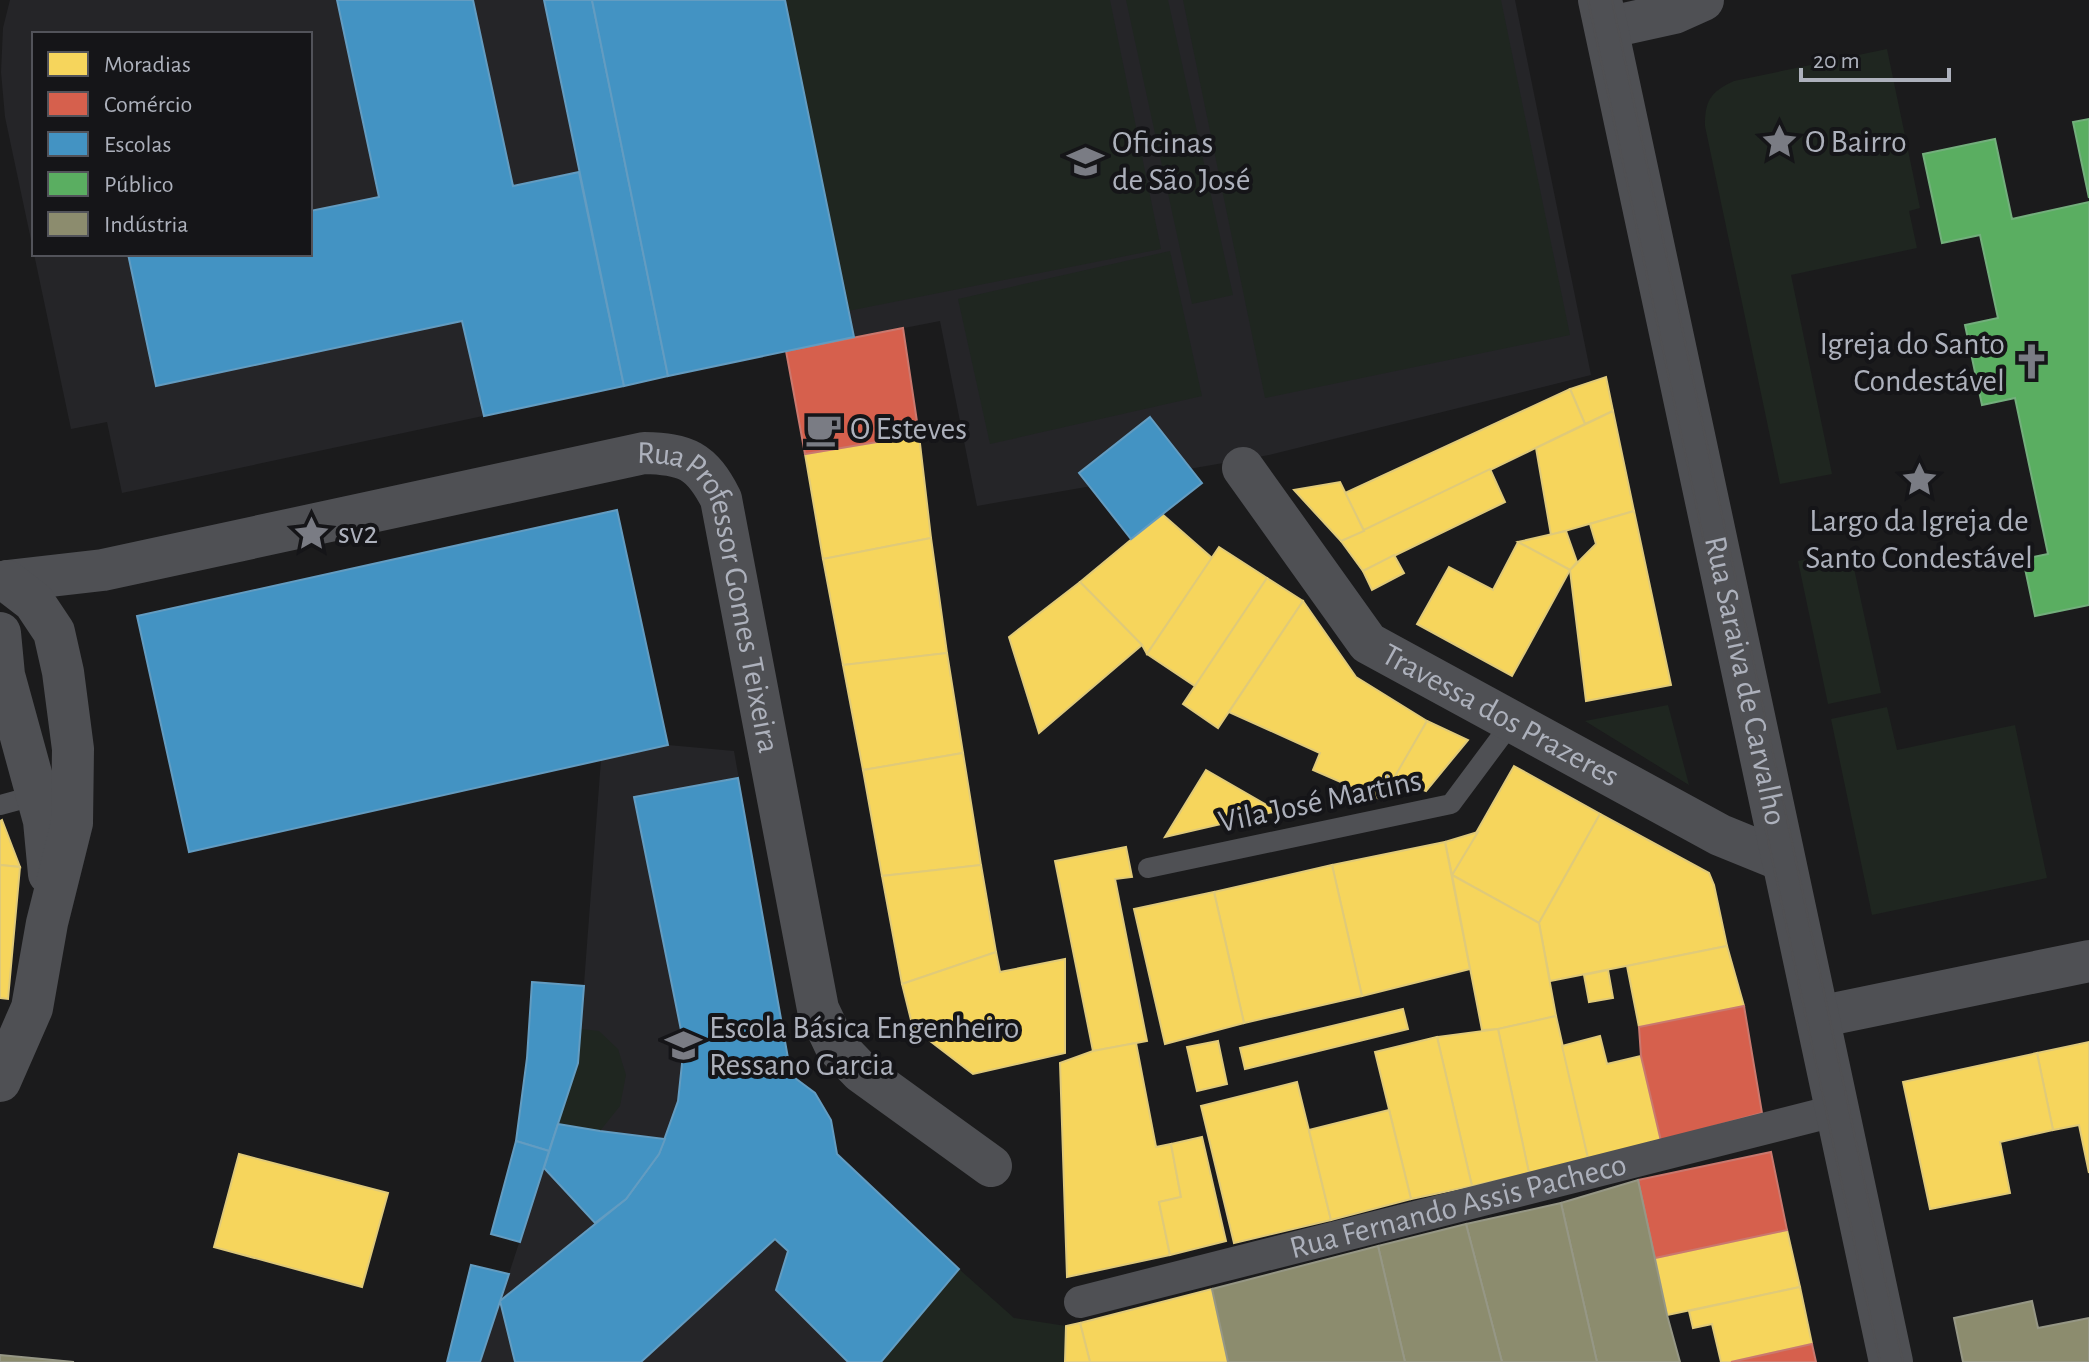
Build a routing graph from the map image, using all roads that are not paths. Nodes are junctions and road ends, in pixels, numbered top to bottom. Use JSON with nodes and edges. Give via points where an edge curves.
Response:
{"nodes":[{"id":1,"x":1703,"y":0,"type":"edge"},
{"id":2,"x":1603,"y":14,"type":"edge"},
{"id":3,"x":1243,"y":468,"type":"dead end"},
{"id":4,"x":3,"y":565,"type":"edge"},
{"id":5,"x":0,"y":632,"type":"edge"},
{"id":6,"x":1512,"y":722,"type":"junction"},
{"id":7,"x":19,"y":800,"type":"edge"},
{"id":8,"x":1784,"y":861,"type":"junction"},
{"id":9,"x":1148,"y":868,"type":"dead end"},
{"id":10,"x":47,"y":923,"type":"junction"},
{"id":11,"x":2089,"y":961,"type":"edge"},
{"id":12,"x":1818,"y":1017,"type":"junction"},
{"id":13,"x":0,"y":1081,"type":"edge"},
{"id":14,"x":1838,"y":1110,"type":"junction"},
{"id":15,"x":991,"y":1166,"type":"dead end"},
{"id":16,"x":1080,"y":1302,"type":"dead end"},
{"id":17,"x":1891,"y":1362,"type":"edge"}],
"edges":[{"from":1,"to":2,"type":"street","via":[[1674,13]]},
{"from":2,"to":8,"type":"street","name":"Rua Saraiva de Carvalho"},
{"from":3,"to":6,"type":"street","name":"Travessa dos Prazeres","via":[[1368,643]]},
{"from":4,"to":5,"type":"street"},
{"from":4,"to":10,"type":"street","via":[[54,632],[73,749],[72,823]]},
{"from":4,"to":15,"type":"street","name":"Rua Professor Gomes Teixeira","via":[[103,570],[644,453],[670,453],[695,463],[721,499],[818,1009],[835,1045],[861,1072]]},
{"from":5,"to":7,"type":"street"},
{"from":6,"to":8,"type":"street","name":"Travessa dos Prazeres","via":[[1720,835]]},
{"from":6,"to":9,"type":"lane","name":"Vila José Martins","via":[[1451,804]]},
{"from":7,"to":10,"type":"street","via":[[44,821]]},
{"from":8,"to":12,"type":"street","name":"Rua Saraiva de Carvalho"},
{"from":10,"to":13,"type":"street","via":[[32,1008]]},
{"from":11,"to":12,"type":"street"},
{"from":12,"to":14,"type":"street","name":"Rua Saraiva de Carvalho"},
{"from":14,"to":16,"type":"street","name":"Rua Fernando Assis Pacheco"},
{"from":14,"to":17,"type":"street","name":"Rua Saraiva de Carvalho"}]}
